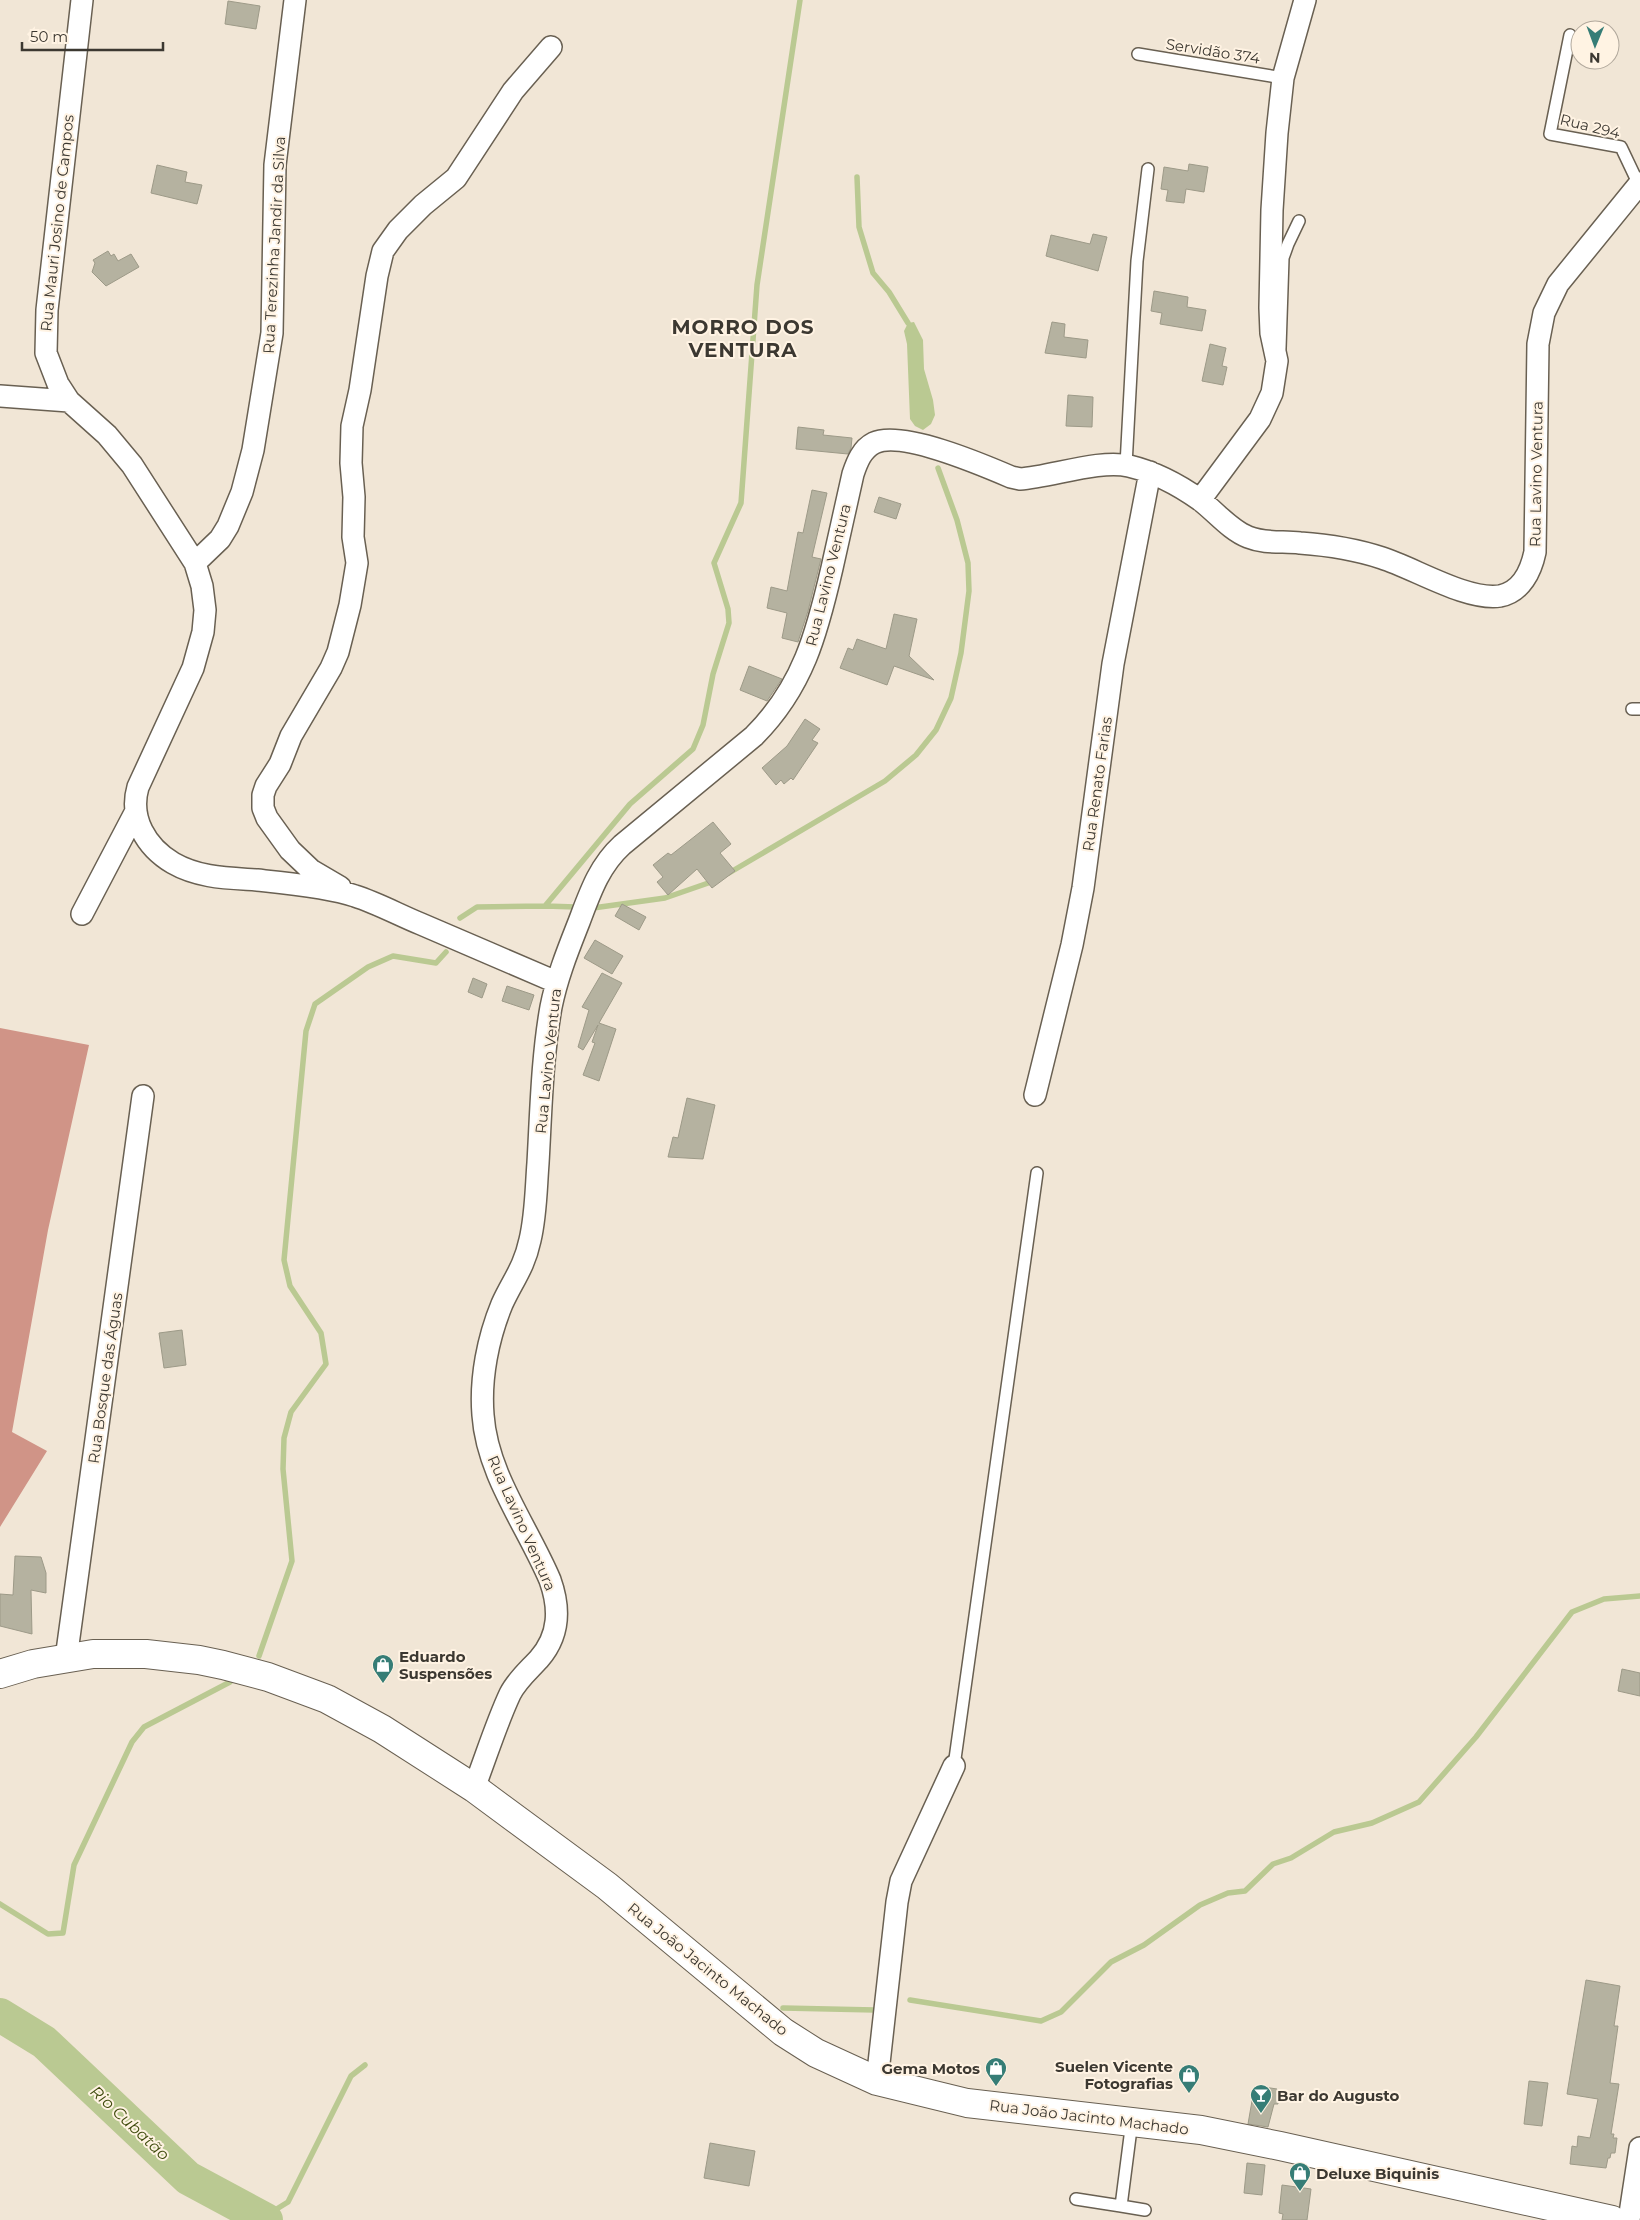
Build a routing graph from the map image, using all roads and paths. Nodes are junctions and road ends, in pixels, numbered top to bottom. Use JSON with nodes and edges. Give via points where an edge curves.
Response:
{"nodes":[{"id":1,"x":82,"y":0,"type":"edge"},
{"id":2,"x":295,"y":0,"type":"edge"},
{"id":3,"x":1305,"y":0,"type":"edge"},
{"id":4,"x":1570,"y":35,"type":"dead end"},
{"id":5,"x":551,"y":46,"type":"dead end"},
{"id":6,"x":1138,"y":54,"type":"dead end"},
{"id":7,"x":1283,"y":78,"type":"junction"},
{"id":8,"x":1148,"y":169,"type":"dead end"},
{"id":9,"x":1639,"y":184,"type":"edge"},
{"id":10,"x":1299,"y":221,"type":"dead end"},
{"id":11,"x":1276,"y":369,"type":"junction"},
{"id":12,"x":0,"y":396,"type":"edge"},
{"id":13,"x":68,"y":401,"type":"junction"},
{"id":14,"x":1126,"y":465,"type":"junction"},
{"id":15,"x":1150,"y":472,"type":"junction"},
{"id":16,"x":1200,"y":500,"type":"junction"},
{"id":17,"x":195,"y":562,"type":"junction"},
{"id":18,"x":136,"y":811,"type":"junction"},
{"id":19,"x":354,"y":895,"type":"junction"},
{"id":20,"x":82,"y":914,"type":"dead end"},
{"id":21,"x":556,"y":982,"type":"junction"},
{"id":22,"x":1035,"y":1095,"type":"dead end"},
{"id":23,"x":143,"y":1096,"type":"dead end"},
{"id":24,"x":1037,"y":1173,"type":"dead end"},
{"id":25,"x":66,"y":1659,"type":"junction"},
{"id":26,"x":0,"y":1674,"type":"edge"},
{"id":27,"x":954,"y":1766,"type":"joint"},
{"id":28,"x":474,"y":1788,"type":"junction"},
{"id":29,"x":877,"y":2081,"type":"junction"},
{"id":30,"x":1132,"y":2121,"type":"junction"},
{"id":31,"x":1640,"y":2148,"type":"edge"},
{"id":32,"x":1076,"y":2199,"type":"dead end"},
{"id":33,"x":1121,"y":2206,"type":"junction"},
{"id":34,"x":1145,"y":2210,"type":"dead end"},
{"id":35,"x":1612,"y":2220,"type":"edge"},
{"id":36,"x":1628,"y":2220,"type":"edge"}],
"edges":[{"from":1,"to":13,"type":"street","name":"Rua Mauri Josino de Campos","via":[[46,323],[46,353]]},
{"from":2,"to":17,"type":"street","name":"Rua Terezinha Jandir da Silva","via":[[276,165],[272,334],[253,450],[242,492],[228,526],[220,539]]},
{"from":3,"to":7,"type":"street"},
{"from":4,"to":9,"type":"lane","name":"Rua 294","via":[[1550,134],[1622,147]]},
{"from":5,"to":19,"type":"street","via":[[513,91],[456,178],[398,230],[383,252],[377,276],[352,426],[353,537],[357,562],[350,605],[332,668],[290,736],[280,764],[262,795],[267,818],[297,857],[311,870]]},
{"from":6,"to":7,"type":"lane","name":"Servidão 374"},
{"from":7,"to":11,"type":"street","via":[[1277,133],[1270,308]]},
{"from":8,"to":14,"type":"lane","via":[[1137,262]]},
{"from":9,"to":16,"type":"street","name":"Rua Lavino Ventura","via":[[1558,284],[1544,313],[1538,344],[1536,552],[1529,571],[1514,590],[1496,596],[1476,594],[1358,551],[1258,540],[1237,531]]},
{"from":10,"to":11,"type":"lane","via":[[1283,258],[1282,337]]},
{"from":11,"to":16,"type":"street","via":[[1272,393],[1264,412]]},
{"from":12,"to":13,"type":"street"},
{"from":13,"to":17,"type":"street","name":"Rua Mauri Josino de Campos","via":[[132,465]]},
{"from":14,"to":15,"type":"street","name":"Rua Lavino Ventura"},
{"from":14,"to":21,"type":"street","name":"Rua Lavino Ventura","via":[[1083,468],[1020,479],[907,442],[886,440],[867,447],[853,474],[814,640],[789,693],[754,736],[608,859],[592,885]]},
{"from":15,"to":16,"type":"street","name":"Rua Lavino Ventura"},
{"from":15,"to":22,"type":"street","name":"Rua Renato Farias","via":[[1113,664],[1083,888]]},
{"from":17,"to":18,"type":"street","name":"Rua Mauri Josino de Campos","via":[[206,610],[204,632],[193,668],[140,780]]},
{"from":18,"to":19,"type":"street","name":"Rua Mauri Josino de Campos","via":[[148,840],[180,866],[207,876],[295,884]]},
{"from":18,"to":20,"type":"street"},
{"from":19,"to":21,"type":"street","name":"Rua Mauri Josino de Campos"},
{"from":21,"to":28,"type":"street","name":"Rua Lavino Ventura","via":[[546,1058],[533,1226],[523,1266],[493,1328],[484,1378],[483,1413],[486,1440],[495,1467],[550,1580],[557,1619],[549,1646],[510,1694]]},
{"from":23,"to":25,"type":"street","name":"Rua Bosque das Águas"},
{"from":24,"to":27,"type":"lane"},
{"from":25,"to":26,"type":"main road","name":"Rua João Jacinto Machado"},
{"from":25,"to":28,"type":"main road","name":"Rua João Jacinto Machado","via":[[93,1654],[146,1654],[199,1660],[268,1677],[351,1710]]},
{"from":27,"to":29,"type":"street","via":[[901,1880]]},
{"from":28,"to":29,"type":"main road","name":"Rua João Jacinto Machado","via":[[607,1886],[783,2032],[816,2053]]},
{"from":29,"to":30,"type":"main road","name":"Rua João Jacinto Machado","via":[[967,2103]]},
{"from":30,"to":33,"type":"lane"},
{"from":30,"to":35,"type":"main road","name":"Rua João Jacinto Machado","via":[[1202,2130],[1280,2146]]},
{"from":31,"to":36,"type":"street"},
{"from":32,"to":33,"type":"lane"},
{"from":33,"to":34,"type":"lane"}]}
